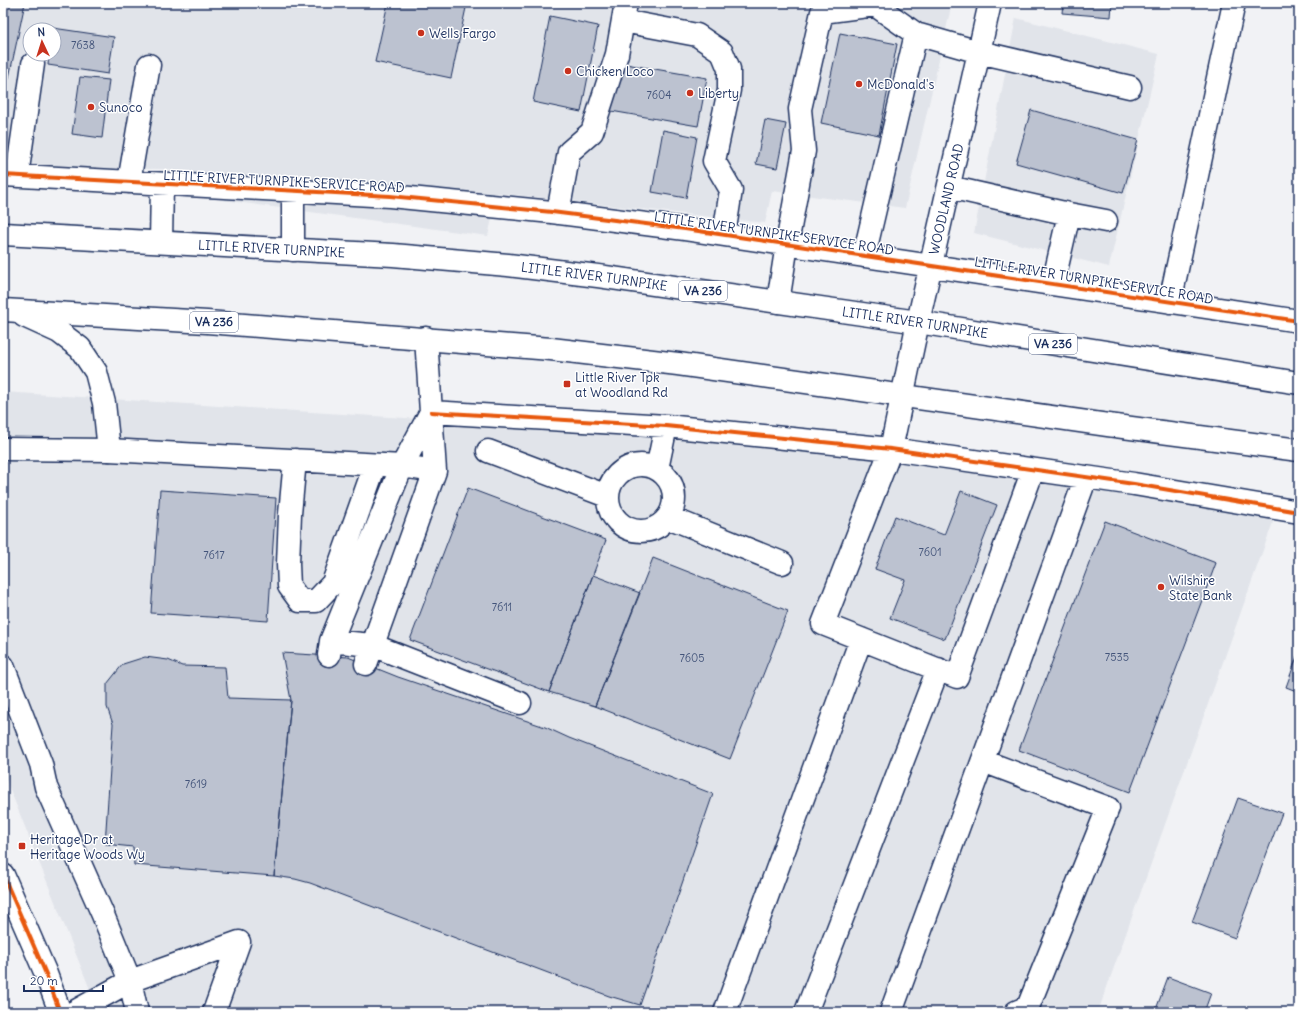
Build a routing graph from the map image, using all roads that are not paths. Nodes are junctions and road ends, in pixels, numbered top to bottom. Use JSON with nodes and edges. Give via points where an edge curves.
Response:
{"nodes":[{"id":1,"x":990,"y":3,"type":"edge"},
{"id":2,"x":1234,"y":3,"type":"edge"},
{"id":3,"x":625,"y":12,"type":"edge"},
{"id":4,"x":916,"y":34,"type":"junction"},
{"id":5,"x":979,"y":52,"type":"junction"},
{"id":6,"x":33,"y":64,"type":"dead end"},
{"id":7,"x":149,"y":65,"type":"dead end"},
{"id":8,"x":1130,"y":87,"type":"dead end"},
{"id":9,"x":10,"y":175,"type":"edge"},
{"id":10,"x":129,"y":182,"type":"junction"},
{"id":11,"x":162,"y":184,"type":"junction"},
{"id":12,"x":949,"y":187,"type":"junction"},
{"id":13,"x":293,"y":191,"type":"junction"},
{"id":14,"x":558,"y":213,"type":"junction"},
{"id":15,"x":1069,"y":214,"type":"junction"},
{"id":16,"x":1106,"y":221,"type":"dead end"},
{"id":17,"x":3,"y":234,"type":"edge"},
{"id":18,"x":724,"y":235,"type":"junction"},
{"id":19,"x":161,"y":242,"type":"junction"},
{"id":20,"x":787,"y":244,"type":"junction"},
{"id":21,"x":293,"y":250,"type":"junction"},
{"id":22,"x":864,"y":256,"type":"junction"},
{"id":23,"x":930,"y":266,"type":"junction"},
{"id":24,"x":1053,"y":284,"type":"junction"},
{"id":25,"x":778,"y":302,"type":"junction"},
{"id":26,"x":1170,"y":302,"type":"junction"},
{"id":27,"x":9,"y":310,"type":"edge"},
{"id":28,"x":1299,"y":321,"type":"edge"},
{"id":29,"x":918,"y":322,"type":"junction"},
{"id":30,"x":426,"y":338,"type":"junction"},
{"id":31,"x":1299,"y":383,"type":"edge"},
{"id":32,"x":903,"y":396,"type":"junction"},
{"id":33,"x":431,"y":412,"type":"junction"},
{"id":34,"x":666,"y":426,"type":"junction"},
{"id":35,"x":3,"y":449,"type":"edge"},
{"id":36,"x":891,"y":449,"type":"junction"},
{"id":37,"x":109,"y":450,"type":"junction"},
{"id":38,"x":1299,"y":450,"type":"edge"},
{"id":39,"x":488,"y":451,"type":"dead end"},
{"id":40,"x":295,"y":460,"type":"junction"},
{"id":41,"x":374,"y":464,"type":"junction"},
{"id":42,"x":402,"y":466,"type":"junction"},
{"id":43,"x":657,"y":469,"type":"junction"},
{"id":44,"x":1033,"y":470,"type":"junction"},
{"id":45,"x":435,"y":471,"type":"junction"},
{"id":46,"x":1086,"y":477,"type":"junction"},
{"id":47,"x":607,"y":496,"type":"junction"},
{"id":48,"x":1299,"y":512,"type":"edge"},
{"id":49,"x":668,"y":517,"type":"junction"},
{"id":50,"x":782,"y":562,"type":"dead end"},
{"id":51,"x":861,"y":639,"type":"junction"},
{"id":52,"x":369,"y":654,"type":"junction"},
{"id":53,"x":3,"y":666,"type":"edge"},
{"id":54,"x":938,"y":669,"type":"junction"},
{"id":55,"x":520,"y":703,"type":"dead end"},
{"id":56,"x":983,"y":761,"type":"junction"},
{"id":57,"x":3,"y":875,"type":"edge"},
{"id":58,"x":130,"y":981,"type":"junction"},
{"id":59,"x":60,"y":1012,"type":"edge"},
{"id":60,"x":74,"y":1012,"type":"edge"},
{"id":61,"x":137,"y":1012,"type":"edge"},
{"id":62,"x":214,"y":1012,"type":"edge"},
{"id":63,"x":725,"y":1012,"type":"edge"},
{"id":64,"x":806,"y":1012,"type":"edge"},
{"id":65,"x":892,"y":1012,"type":"edge"},
{"id":66,"x":1016,"y":1012,"type":"edge"}],
"edges":[{"from":1,"to":5,"type":"street","name":"WOODLAND ROAD"},
{"from":2,"to":26,"type":"street"},
{"from":3,"to":14,"type":"street","via":[[616,54],[592,132],[569,152]]},
{"from":3,"to":18,"type":"street","via":[[697,35],[722,52],[729,69],[729,90],[714,161],[731,190]]},
{"from":4,"to":5,"type":"street"},
{"from":4,"to":20,"type":"street","via":[[875,5],[822,12],[800,109],[804,151]]},
{"from":4,"to":22,"type":"street"},
{"from":5,"to":8,"type":"street"},
{"from":5,"to":12,"type":"street","name":"WOODLAND ROAD"},
{"from":6,"to":9,"type":"street"},
{"from":7,"to":10,"type":"street"},
{"from":9,"to":10,"type":"street","name":"LITTLE RIVER TURNPIKE SERVICE ROAD"},
{"from":10,"to":11,"type":"street","name":"LITTLE RIVER TURNPIKE SERVICE ROAD"},
{"from":11,"to":13,"type":"street","name":"LITTLE RIVER TURNPIKE SERVICE ROAD"},
{"from":11,"to":19,"type":"street"},
{"from":12,"to":15,"type":"street"},
{"from":12,"to":23,"type":"street","name":"WOODLAND ROAD"},
{"from":13,"to":14,"type":"street","name":"LITTLE RIVER TURNPIKE SERVICE ROAD","via":[[390,196]]},
{"from":13,"to":21,"type":"street"},
{"from":14,"to":18,"type":"street","name":"LITTLE RIVER TURNPIKE SERVICE ROAD"},
{"from":15,"to":16,"type":"street"},
{"from":15,"to":24,"type":"street"},
{"from":17,"to":19,"type":"street","name":"LITTLE RIVER TURNPIKE","number":"VA 236"},
{"from":18,"to":20,"type":"street","name":"LITTLE RIVER TURNPIKE SERVICE ROAD"},
{"from":19,"to":21,"type":"street","name":"LITTLE RIVER TURNPIKE","number":"VA 236"},
{"from":20,"to":22,"type":"street","name":"LITTLE RIVER TURNPIKE SERVICE ROAD"},
{"from":20,"to":25,"type":"street"},
{"from":21,"to":25,"type":"street","name":"LITTLE RIVER TURNPIKE","number":"VA 236","via":[[508,265]]},
{"from":22,"to":23,"type":"street","name":"LITTLE RIVER TURNPIKE SERVICE ROAD"},
{"from":23,"to":24,"type":"street","name":"LITTLE RIVER TURNPIKE SERVICE ROAD"},
{"from":23,"to":29,"type":"street","name":"WOODLAND ROAD"},
{"from":24,"to":26,"type":"street","name":"LITTLE RIVER TURNPIKE SERVICE ROAD"},
{"from":25,"to":29,"type":"street","name":"LITTLE RIVER TURNPIKE","number":"VA 236"},
{"from":26,"to":28,"type":"street","name":"LITTLE RIVER TURNPIKE SERVICE ROAD"},
{"from":27,"to":30,"type":"street","number":"VA 236"},
{"from":27,"to":37,"type":"street","via":[[59,332],[80,348],[96,372],[104,403]]},
{"from":29,"to":31,"type":"street","name":"LITTLE RIVER TURNPIKE","number":"VA 236"},
{"from":29,"to":32,"type":"street","name":"WOODLAND ROAD"},
{"from":30,"to":32,"type":"street","number":"VA 236","via":[[678,364]]},
{"from":30,"to":33,"type":"street"},
{"from":32,"to":36,"type":"street","name":"WOODLAND ROAD"},
{"from":32,"to":38,"type":"street","number":"VA 236"},
{"from":33,"to":34,"type":"street"},
{"from":33,"to":42,"type":"street"},
{"from":33,"to":45,"type":"street"},
{"from":34,"to":36,"type":"street"},
{"from":34,"to":43,"type":"street"},
{"from":35,"to":37,"type":"street"},
{"from":36,"to":44,"type":"street"},
{"from":36,"to":51,"type":"street","name":"WOODLAND ROAD","via":[[823,624]]},
{"from":37,"to":40,"type":"street"},
{"from":39,"to":47,"type":"street"},
{"from":40,"to":41,"type":"street"},
{"from":40,"to":41,"type":"street","via":[[288,564],[289,586],[300,602],[316,601],[333,583]]},
{"from":41,"to":42,"type":"street"},
{"from":42,"to":45,"type":"street"},
{"from":42,"to":52,"type":"street","via":[[330,648]]},
{"from":43,"to":47,"type":"street","via":[[646,465],[635,465],[625,469],[616,476]]},
{"from":43,"to":49,"type":"street","via":[[672,485],[673,507]]},
{"from":44,"to":46,"type":"street"},
{"from":44,"to":54,"type":"street","via":[[956,677]]},
{"from":45,"to":52,"type":"street"},
{"from":46,"to":48,"type":"street"},
{"from":46,"to":56,"type":"street"},
{"from":47,"to":49,"type":"street","via":[[608,507],[613,516],[620,524],[630,529],[651,530],[661,525]]},
{"from":49,"to":50,"type":"street"},
{"from":51,"to":54,"type":"street"},
{"from":51,"to":63,"type":"street"},
{"from":52,"to":55,"type":"street"},
{"from":53,"to":58,"type":"street","via":[[41,764],[46,787]]},
{"from":54,"to":64,"type":"street"},
{"from":56,"to":65,"type":"street"},
{"from":56,"to":66,"type":"street","via":[[1108,808],[1028,1007]]},
{"from":57,"to":59,"type":"street"},
{"from":58,"to":60,"type":"street"},
{"from":58,"to":61,"type":"street"},
{"from":58,"to":62,"type":"street","via":[[240,942]]}]}
